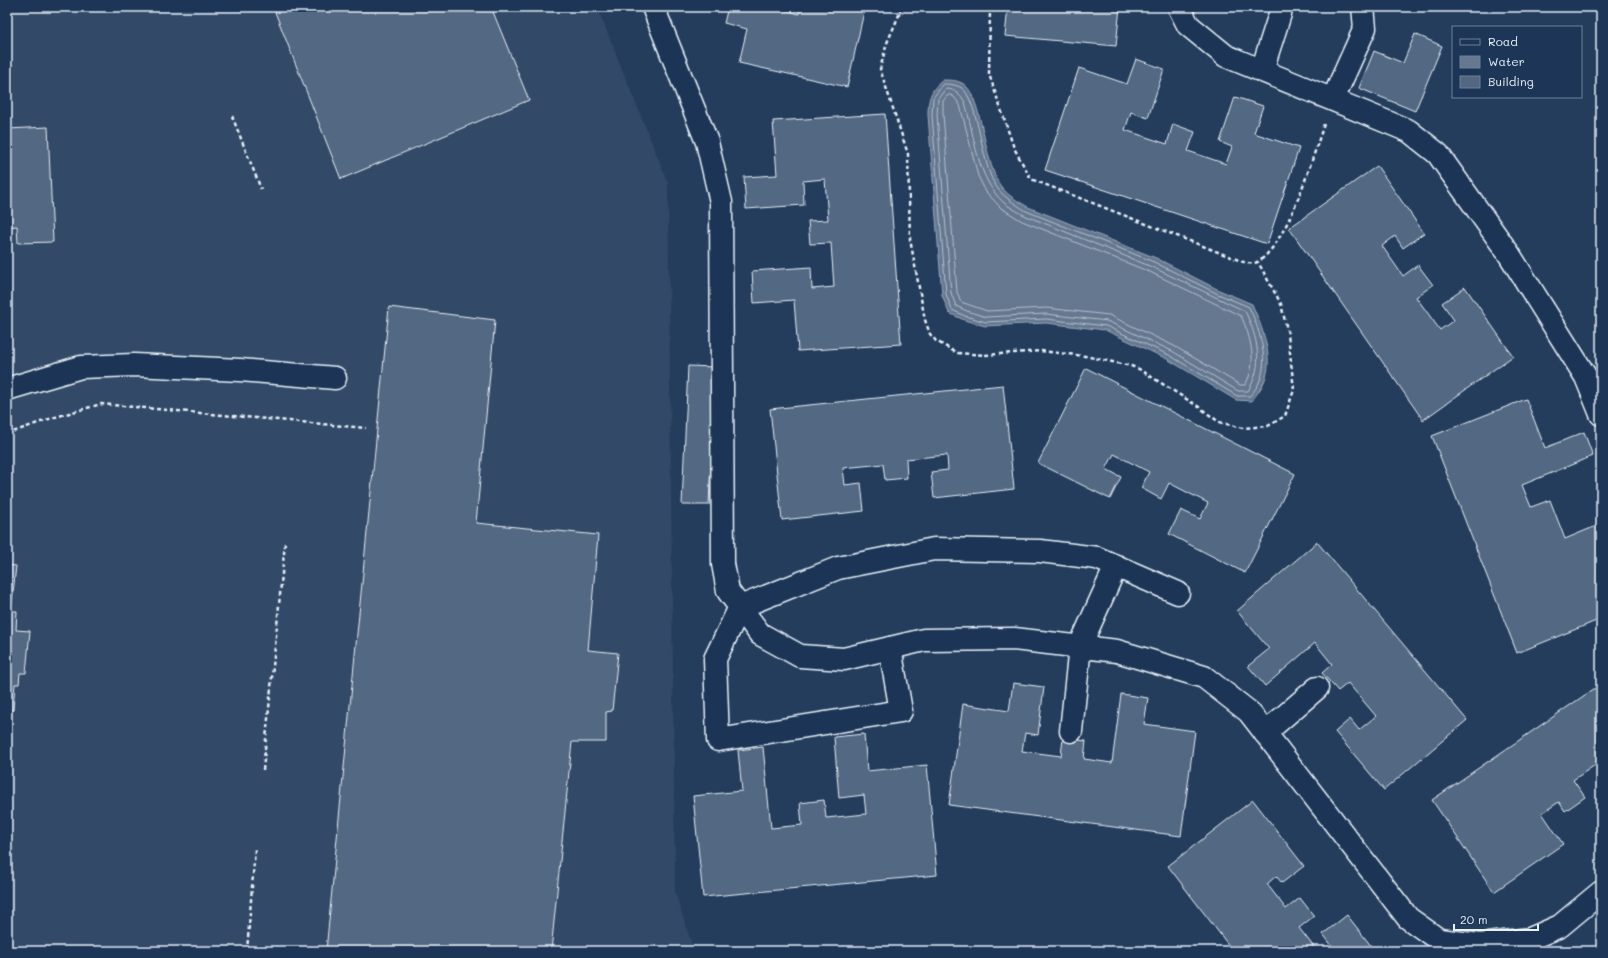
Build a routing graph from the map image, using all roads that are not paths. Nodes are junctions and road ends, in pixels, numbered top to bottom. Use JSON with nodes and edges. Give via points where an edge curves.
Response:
{"nodes":[{"id":1,"x":654,"y":7,"type":"edge"},
{"id":2,"x":1179,"y":7,"type":"edge"},
{"id":3,"x":1281,"y":7,"type":"edge"},
{"id":4,"x":1363,"y":7,"type":"edge"},
{"id":5,"x":1262,"y":70,"type":"junction"},
{"id":6,"x":1333,"y":99,"type":"junction"},
{"id":7,"x":335,"y":378,"type":"dead end"},
{"id":8,"x":7,"y":389,"type":"edge"},
{"id":9,"x":1601,"y":414,"type":"edge"},
{"id":10,"x":1116,"y":566,"type":"junction"},
{"id":11,"x":1178,"y":594,"type":"dead end"},
{"id":12,"x":740,"y":607,"type":"junction"},
{"id":13,"x":1080,"y":646,"type":"junction"},
{"id":14,"x":890,"y":648,"type":"junction"},
{"id":15,"x":1317,"y":688,"type":"dead end"},
{"id":16,"x":1071,"y":731,"type":"dead end"},
{"id":17,"x":1265,"y":733,"type":"junction"},
{"id":18,"x":1601,"y":892,"type":"edge"},
{"id":19,"x":1505,"y":947,"type":"edge"}],
"edges":[{"from":1,"to":12,"type":"street","via":[[707,142],[721,202],[723,564],[728,591]]},
{"from":2,"to":5,"type":"street","via":[[1188,25],[1226,56]]},
{"from":3,"to":5,"type":"street"},
{"from":4,"to":6,"type":"street","via":[[1365,28]]},
{"from":5,"to":6,"type":"street"},
{"from":6,"to":9,"type":"street","via":[[1409,131],[1438,154],[1509,254],[1586,377]]},
{"from":7,"to":8,"type":"street","via":[[134,364],[81,367]]},
{"from":10,"to":11,"type":"street"},
{"from":10,"to":12,"type":"street","via":[[1098,558],[1040,551],[934,548],[838,568]]},
{"from":10,"to":13,"type":"street"},
{"from":12,"to":14,"type":"street","via":[[760,634],[800,656],[844,659]]},
{"from":12,"to":14,"type":"street","via":[[715,659],[718,740],[901,711]]},
{"from":13,"to":14,"type":"street","via":[[1014,639],[924,640]]},
{"from":13,"to":16,"type":"street"},
{"from":13,"to":17,"type":"street","via":[[1116,651],[1204,677],[1249,712]]},
{"from":15,"to":17,"type":"street"},
{"from":17,"to":19,"type":"street","via":[[1408,918],[1439,940]]},
{"from":18,"to":19,"type":"street","via":[[1560,926]]}]}
